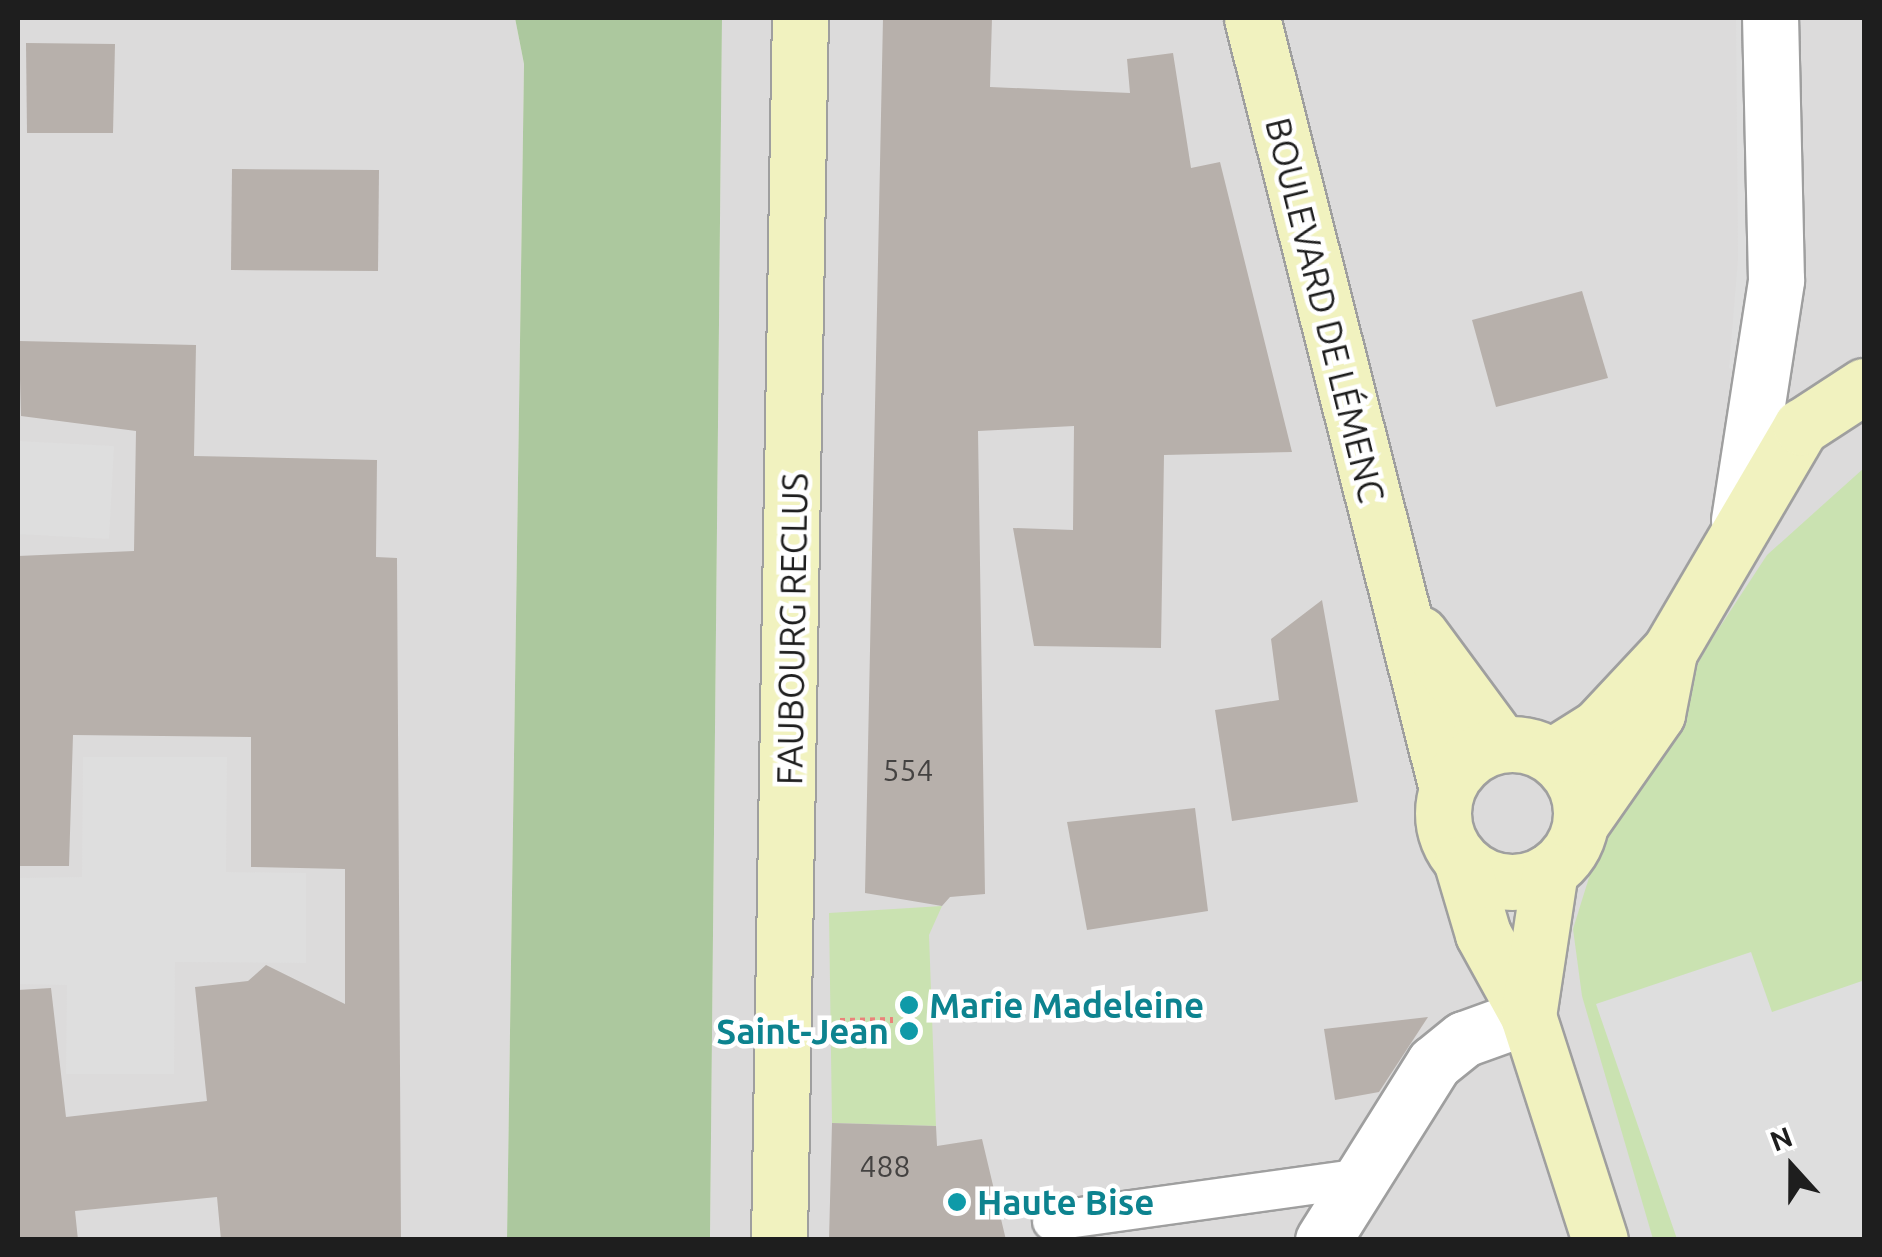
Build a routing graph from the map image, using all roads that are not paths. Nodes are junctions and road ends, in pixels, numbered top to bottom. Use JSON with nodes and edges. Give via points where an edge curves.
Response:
{"nodes":[{"id":1,"x":800,"y":18,"type":"edge"},
{"id":2,"x":1252,"y":18,"type":"edge"},
{"id":3,"x":1770,"y":18,"type":"edge"},
{"id":4,"x":1864,"y":386,"type":"edge"},
{"id":5,"x":1739,"y":520,"type":"junction"},
{"id":6,"x":1402,"y":601,"type":"junction"},
{"id":7,"x":1670,"y":650,"type":"junction"},
{"id":8,"x":1527,"y":750,"type":"junction"},
{"id":9,"x":1446,"y":785,"type":"junction"},
{"id":10,"x":1581,"y":823,"type":"junction"},
{"id":11,"x":1462,"y":863,"type":"junction"},
{"id":12,"x":1550,"y":871,"type":"junction"},
{"id":13,"x":1528,"y":1016,"type":"junction"},
{"id":14,"x":1361,"y":1178,"type":"junction"},
{"id":15,"x":1052,"y":1221,"type":"dead end"},
{"id":16,"x":779,"y":1240,"type":"edge"},
{"id":17,"x":1322,"y":1240,"type":"edge"},
{"id":18,"x":1600,"y":1240,"type":"edge"}],
"edges":[{"from":1,"to":16,"type":"main road","name":"FAUBOURG RECLUS"},
{"from":2,"to":6,"type":"main road","name":"BOULEVARD DE LÉMENC"},
{"from":3,"to":5,"type":"street","via":[[1776,280]]},
{"from":4,"to":5,"type":"main road","via":[[1801,427]]},
{"from":5,"to":7,"type":"main road"},
{"from":6,"to":8,"type":"main road","name":"BOULEVARD DE LÉMENC","via":[[1444,676]]},
{"from":6,"to":9,"type":"main road","name":"BOULEVARD DE LÉMENC","via":[[1415,686]]},
{"from":7,"to":8,"type":"main road","via":[[1598,727]]},
{"from":7,"to":10,"type":"main road","via":[[1657,714]]},
{"from":8,"to":9,"type":"main road","via":[[1460,766]]},
{"from":8,"to":10,"type":"main road","via":[[1570,774]]},
{"from":9,"to":11,"type":"main road","via":[[1441,814]]},
{"from":10,"to":12,"type":"main road"},
{"from":11,"to":12,"type":"main road","via":[[1489,880]]},
{"from":11,"to":13,"type":"main road","via":[[1483,934]]},
{"from":12,"to":13,"type":"main road"},
{"from":13,"to":14,"type":"street","via":[[1464,1039],[1434,1063]]},
{"from":13,"to":18,"type":"main road"},
{"from":14,"to":15,"type":"lane"},
{"from":14,"to":17,"type":"street"}]}
